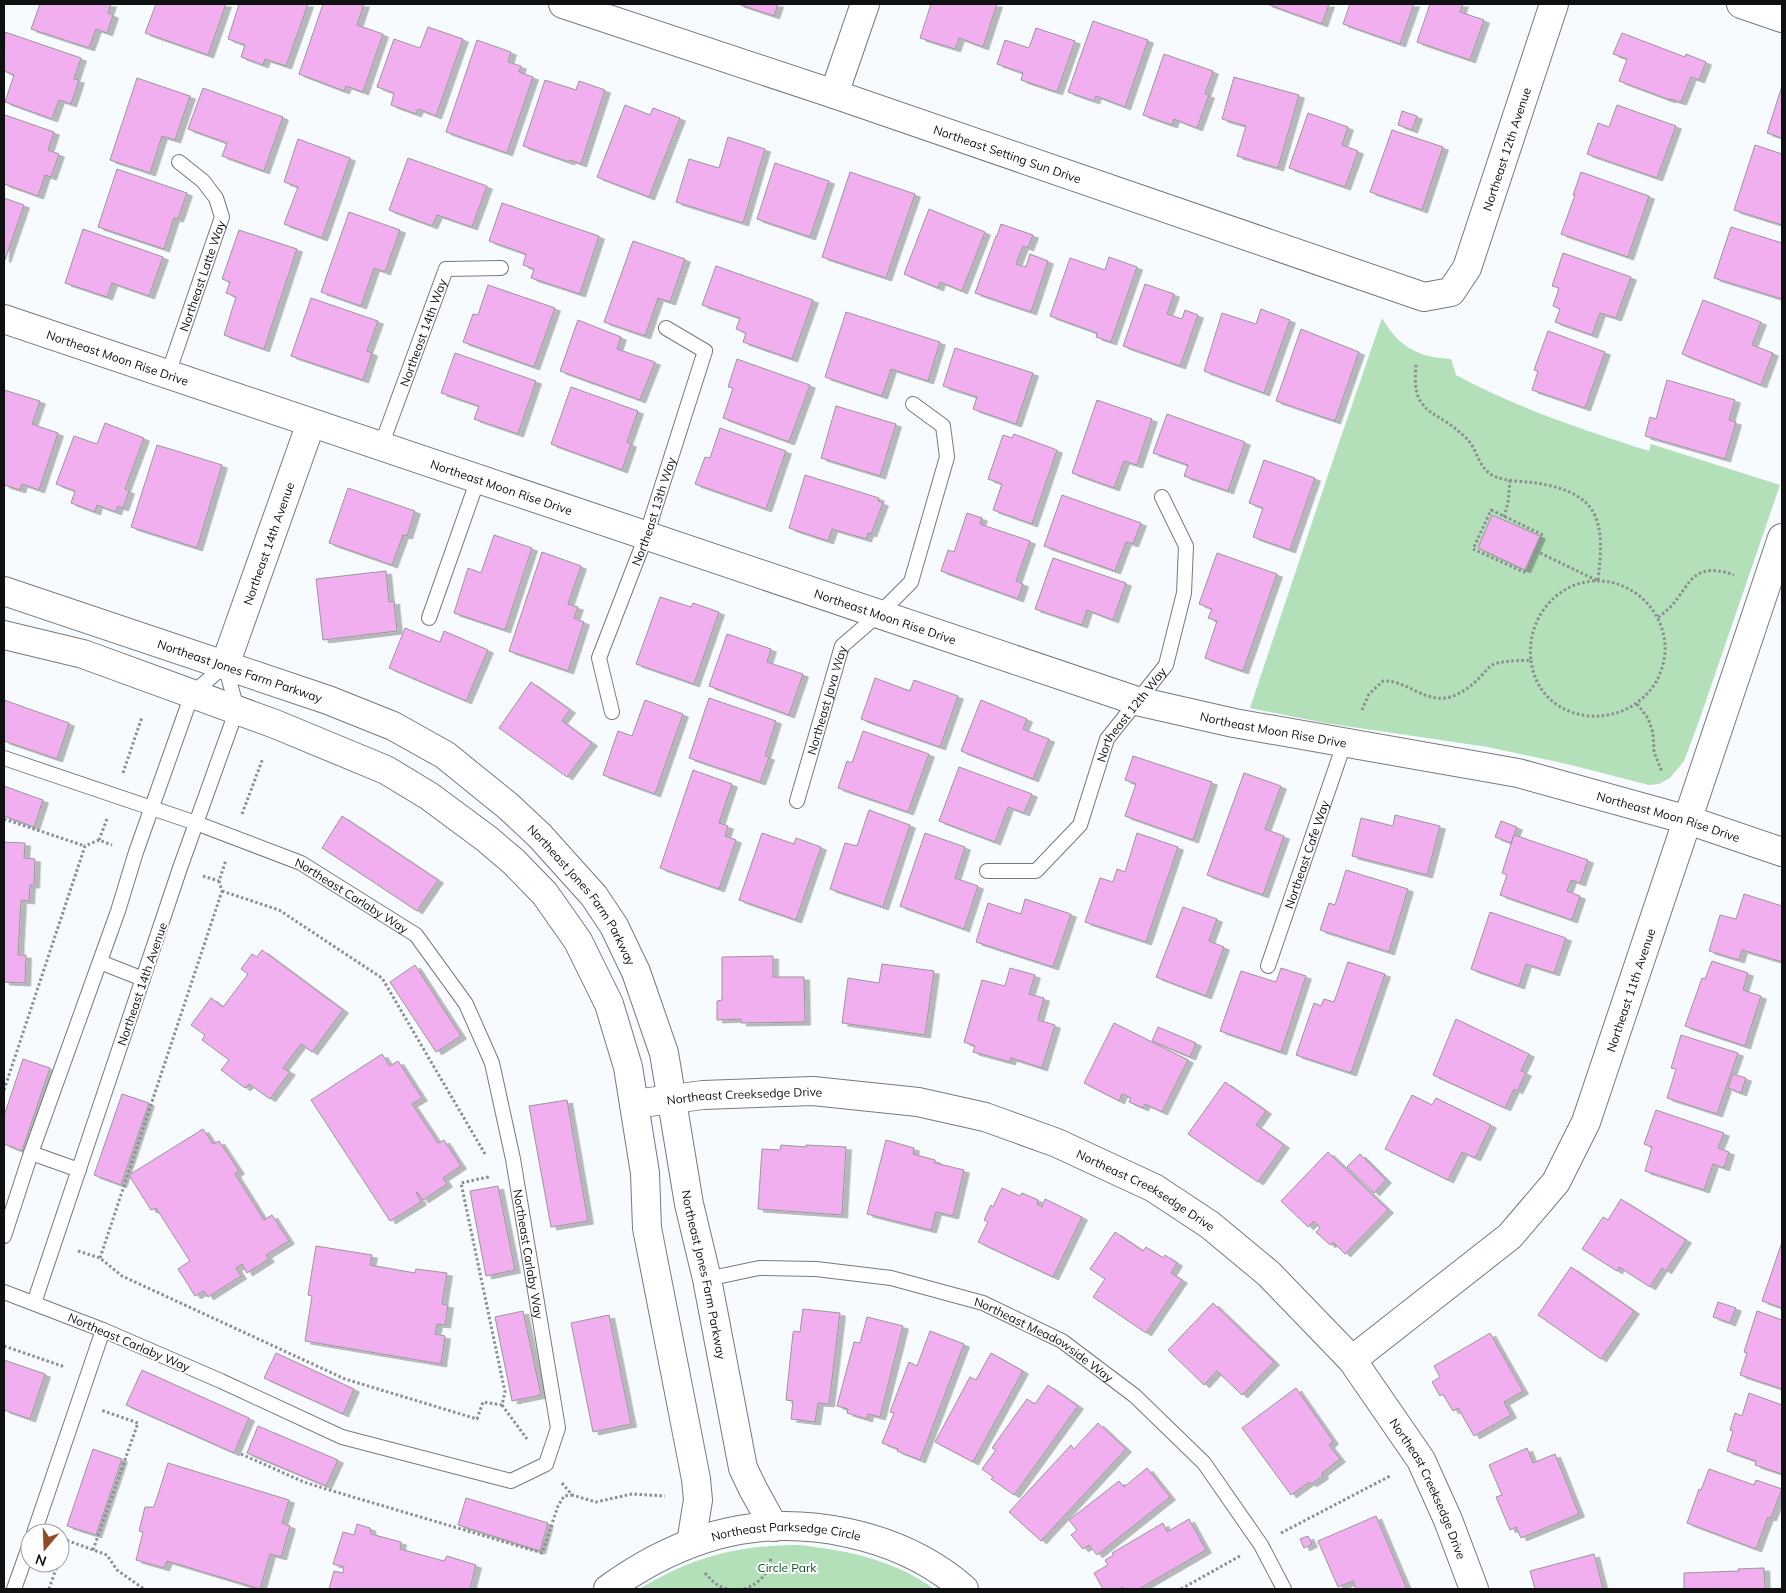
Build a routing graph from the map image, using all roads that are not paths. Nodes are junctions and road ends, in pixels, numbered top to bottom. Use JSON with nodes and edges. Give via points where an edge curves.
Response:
{"nodes":[{"id":1,"x":563,"y":4,"type":"edge"},
{"id":2,"x":865,"y":4,"type":"edge"},
{"id":3,"x":1554,"y":4,"type":"edge"},
{"id":4,"x":1741,"y":4,"type":"edge"},
{"id":5,"x":1782,"y":18,"type":"edge"},
{"id":6,"x":834,"y":94,"type":"junction"},
{"id":7,"x":179,"y":162,"type":"dead end"},
{"id":8,"x":501,"y":268,"type":"dead end"},
{"id":9,"x":1452,"y":292,"type":"joint"},
{"id":10,"x":4,"y":319,"type":"edge"},
{"id":11,"x":666,"y":328,"type":"dead end"},
{"id":12,"x":168,"y":374,"type":"junction"},
{"id":13,"x":913,"y":404,"type":"dead end"},
{"id":14,"x":311,"y":423,"type":"junction"},
{"id":15,"x":381,"y":446,"type":"junction"},
{"id":16,"x":478,"y":479,"type":"junction"},
{"id":17,"x":1162,"y":497,"type":"dead end"},
{"id":18,"x":646,"y":536,"type":"junction"},
{"id":19,"x":1782,"y":538,"type":"edge"},
{"id":20,"x":4,"y":591,"type":"edge"},
{"id":21,"x":879,"y":614,"type":"junction"},
{"id":22,"x":430,"y":618,"type":"dead end"},
{"id":23,"x":4,"y":635,"type":"edge"},
{"id":24,"x":225,"y":665,"type":"junction"},
{"id":25,"x":192,"y":694,"type":"junction"},
{"id":26,"x":1138,"y":701,"type":"junction"},
{"id":27,"x":237,"y":709,"type":"junction"},
{"id":28,"x":612,"y":712,"type":"dead end"},
{"id":29,"x":1344,"y":744,"type":"junction"},
{"id":30,"x":4,"y":758,"type":"edge"},
{"id":31,"x":798,"y":801,"type":"dead end"},
{"id":32,"x":152,"y":808,"type":"junction"},
{"id":33,"x":1688,"y":820,"type":"junction"},
{"id":34,"x":196,"y":823,"type":"junction"},
{"id":35,"x":1782,"y":852,"type":"edge"},
{"id":36,"x":987,"y":871,"type":"dead end"},
{"id":37,"x":100,"y":962,"type":"junction"},
{"id":38,"x":1268,"y":966,"type":"dead end"},
{"id":39,"x":143,"y":979,"type":"junction"},
{"id":40,"x":672,"y":1099,"type":"junction"},
{"id":41,"x":634,"y":1104,"type":"junction"},
{"id":42,"x":32,"y":1153,"type":"junction"},
{"id":43,"x":79,"y":1170,"type":"junction"},
{"id":44,"x":4,"y":1236,"type":"edge"},
{"id":45,"x":707,"y":1278,"type":"junction"},
{"id":46,"x":4,"y":1292,"type":"edge"},
{"id":47,"x":34,"y":1303,"type":"junction"},
{"id":48,"x":103,"y":1330,"type":"junction"},
{"id":49,"x":1352,"y":1360,"type":"junction"},
{"id":50,"x":37,"y":1523,"type":"edge"},
{"id":51,"x":773,"y":1540,"type":"junction"},
{"id":52,"x":696,"y":1555,"type":"junction"},
{"id":53,"x":20,"y":1572,"type":"edge"},
{"id":54,"x":14,"y":1589,"type":"edge"},
{"id":55,"x":608,"y":1589,"type":"edge"},
{"id":56,"x":964,"y":1589,"type":"edge"},
{"id":57,"x":1284,"y":1589,"type":"edge"},
{"id":58,"x":1474,"y":1589,"type":"edge"}],
"edges":[{"from":1,"to":6,"type":"street","name":"Northeast Setting Sun Drive"},
{"from":2,"to":6,"type":"street"},
{"from":3,"to":9,"type":"street","name":"Northeast 12th Avenue","via":[[1476,244],[1467,268]]},
{"from":4,"to":5,"type":"street"},
{"from":6,"to":9,"type":"street","name":"Northeast Setting Sun Drive","via":[[1424,297]]},
{"from":7,"to":12,"type":"lane","name":"Northeast Latte Way","via":[[208,187],[216,198],[222,217]]},
{"from":8,"to":15,"type":"lane","name":"Northeast 14th Way","via":[[446,269]]},
{"from":10,"to":12,"type":"street","name":"Northeast Moon Rise Drive"},
{"from":11,"to":18,"type":"lane","name":"Northeast 13th Way","via":[[705,351]]},
{"from":12,"to":14,"type":"street","name":"Northeast Moon Rise Drive"},
{"from":13,"to":21,"type":"lane","name":"Northeast Java Way","via":[[943,426],[948,457],[911,582]]},
{"from":14,"to":15,"type":"street","name":"Northeast Moon Rise Drive"},
{"from":14,"to":24,"type":"street","name":"Northeast 14th Avenue"},
{"from":15,"to":16,"type":"street","name":"Northeast Moon Rise Drive"},
{"from":16,"to":18,"type":"street","name":"Northeast Moon Rise Drive"},
{"from":16,"to":22,"type":"lane"},
{"from":17,"to":26,"type":"lane","name":"Northeast 12th Way","via":[[1186,546],[1184,594],[1166,665]]},
{"from":18,"to":21,"type":"street","name":"Northeast Moon Rise Drive"},
{"from":18,"to":28,"type":"lane","name":"Northeast 13th Way","via":[[599,658]]},
{"from":19,"to":33,"type":"street","name":"Northeast 11th Avenue"},
{"from":20,"to":24,"type":"street","name":"Northeast Jones Farm Parkway"},
{"from":21,"to":26,"type":"street","name":"Northeast Moon Rise Drive"},
{"from":21,"to":31,"type":"lane","name":"Northeast Java Way","via":[[842,646]]},
{"from":23,"to":25,"type":"street","via":[[83,654]]},
{"from":24,"to":25,"type":"lane","name":"Northeast 14th Avenue"},
{"from":24,"to":27,"type":"lane"},
{"from":24,"to":40,"type":"street","name":"Northeast Jones Farm Parkway","via":[[393,726],[445,755],[540,836],[594,896],[614,926],[649,1008],[664,1053]]},
{"from":25,"to":27,"type":"street"},
{"from":25,"to":32,"type":"lane","name":"Northeast 14th Avenue"},
{"from":26,"to":29,"type":"street","name":"Northeast Moon Rise Drive"},
{"from":26,"to":36,"type":"lane","name":"Northeast 12th Way","via":[[1107,739],[1080,825],[1036,871]]},
{"from":27,"to":34,"type":"lane","name":"Northeast 14th Avenue"},
{"from":27,"to":41,"type":"street","via":[[386,770],[429,796],[514,862],[545,894],[578,941],[609,1004],[628,1067]]},
{"from":29,"to":33,"type":"street","name":"Northeast Moon Rise Drive","via":[[1518,773]]},
{"from":29,"to":38,"type":"lane","name":"Northeast Cafe Way"},
{"from":30,"to":32,"type":"lane","name":"Northeast Carlaby Way"},
{"from":32,"to":34,"type":"lane","name":"Northeast Carlaby Way"},
{"from":32,"to":37,"type":"lane","name":"Northeast 14th Avenue"},
{"from":33,"to":35,"type":"street","name":"Northeast Moon Rise Drive"},
{"from":33,"to":49,"type":"street","name":"Northeast 11th Avenue","via":[[1586,1122],[1556,1182],[1510,1236]]},
{"from":34,"to":39,"type":"lane","name":"Northeast 14th Avenue"},
{"from":34,"to":48,"type":"lane","name":"Northeast Carlaby Way","via":[[301,863],[416,935],[466,1004],[492,1063],[513,1160],[558,1428],[546,1464],[511,1481],[342,1438]]},
{"from":37,"to":39,"type":"lane"},
{"from":37,"to":42,"type":"lane","name":"Northeast 14th Avenue"},
{"from":39,"to":43,"type":"lane","name":"Northeast 14th Avenue"},
{"from":40,"to":41,"type":"street","name":"Northeast Creeksedge Drive"},
{"from":40,"to":45,"type":"street","name":"Northeast Jones Farm Parkway","via":[[689,1204]]},
{"from":40,"to":49,"type":"street","name":"Northeast Creeksedge Drive","via":[[813,1091],[918,1102],[985,1117],[1057,1143],[1154,1188],[1210,1225],[1269,1274]]},
{"from":41,"to":52,"type":"street","via":[[645,1173],[647,1228],[696,1479]]},
{"from":42,"to":43,"type":"lane"},
{"from":42,"to":44,"type":"lane","name":"Northeast 14th Avenue"},
{"from":43,"to":47,"type":"lane","name":"Northeast 14th Avenue"},
{"from":45,"to":51,"type":"street","name":"Northeast Jones Farm Parkway","via":[[743,1468]]},
{"from":45,"to":57,"type":"lane","name":"Northeast Meadowside Way","via":[[758,1268],[816,1269],[891,1278],[983,1303],[1062,1341],[1135,1396],[1204,1463],[1261,1545]]},
{"from":46,"to":47,"type":"lane","name":"Northeast Carlaby Way"},
{"from":47,"to":48,"type":"lane","name":"Northeast Carlaby Way"},
{"from":48,"to":50,"type":"lane"},
{"from":49,"to":58,"type":"street","name":"Northeast Creeksedge Drive","via":[[1421,1460]]},
{"from":51,"to":52,"type":"street","name":"Northeast Parksedge Circle","via":[[745,1529],[718,1535]]},
{"from":51,"to":56,"type":"street","name":"Northeast Parksedge Circle","via":[[807,1527],[873,1540],[934,1568]]},
{"from":52,"to":55,"type":"street","name":"Northeast Parksedge Circle","via":[[660,1556]]},
{"from":53,"to":54,"type":"lane"}]}
